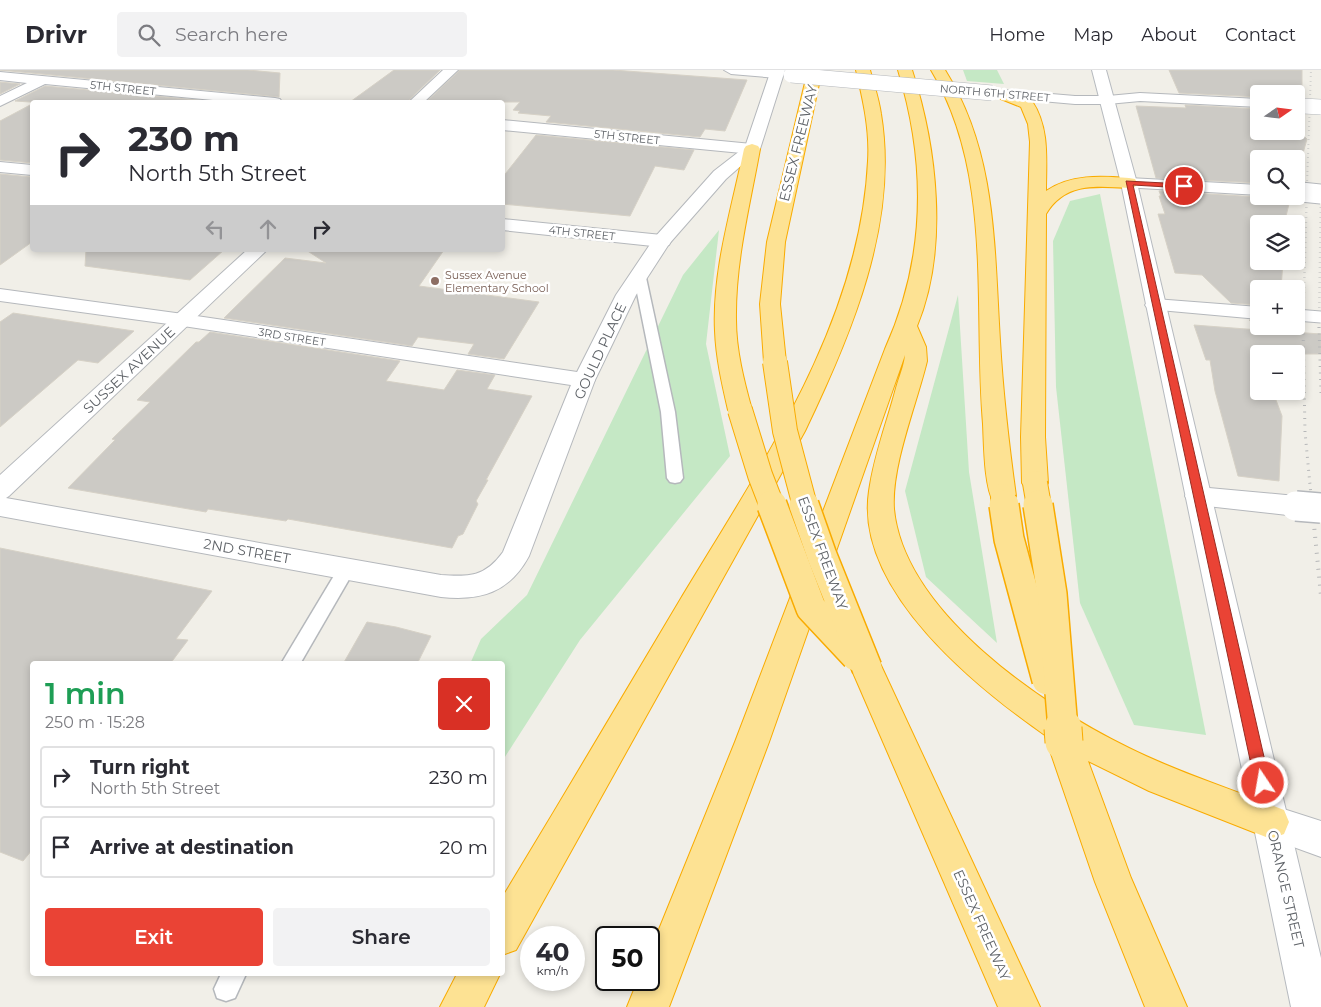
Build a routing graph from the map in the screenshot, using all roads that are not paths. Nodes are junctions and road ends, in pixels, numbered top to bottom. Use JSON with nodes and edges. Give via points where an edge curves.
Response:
{"nodes":[{"id":1,"x":62,"y":70,"type":"edge"},
{"id":2,"x":451,"y":70,"type":"edge"},
{"id":3,"x":732,"y":70,"type":"edge"},
{"id":4,"x":815,"y":70,"type":"edge"},
{"id":5,"x":863,"y":70,"type":"edge"},
{"id":6,"x":905,"y":70,"type":"edge"},
{"id":7,"x":938,"y":70,"type":"edge"},
{"id":8,"x":1099,"y":70,"type":"edge"},
{"id":9,"x":782,"y":73,"type":"edge"},
{"id":10,"x":0,"y":76,"type":"edge"},
{"id":11,"x":43,"y":80,"type":"junction"},
{"id":12,"x":996,"y":93,"type":"junction"},
{"id":13,"x":254,"y":100,"type":"edge"},
{"id":14,"x":418,"y":100,"type":"edge"},
{"id":15,"x":1108,"y":100,"type":"junction"},
{"id":16,"x":0,"y":102,"type":"edge"},
{"id":17,"x":1250,"y":103,"type":"edge"},
{"id":18,"x":1305,"y":106,"type":"edge"},
{"id":19,"x":1321,"y":107,"type":"edge"},
{"id":20,"x":505,"y":124,"type":"edge"},
{"id":21,"x":752,"y":149,"type":"junction"},
{"id":22,"x":0,"y":167,"type":"edge"},
{"id":23,"x":30,"y":170,"type":"edge"},
{"id":24,"x":1129,"y":183,"type":"junction"},
{"id":25,"x":1250,"y":190,"type":"edge"},
{"id":26,"x":1305,"y":193,"type":"edge"},
{"id":27,"x":1321,"y":194,"type":"edge"},
{"id":28,"x":1037,"y":214,"type":"junction"},
{"id":29,"x":505,"y":224,"type":"edge"},
{"id":30,"x":662,"y":242,"type":"junction"},
{"id":31,"x":256,"y":252,"type":"edge"},
{"id":32,"x":639,"y":273,"type":"junction"},
{"id":33,"x":0,"y":295,"type":"edge"},
{"id":34,"x":1155,"y":305,"type":"junction"},
{"id":35,"x":1250,"y":312,"type":"edge"},
{"id":36,"x":1305,"y":316,"type":"edge"},
{"id":37,"x":1321,"y":317,"type":"edge"},
{"id":38,"x":183,"y":320,"type":"junction"},
{"id":39,"x":907,"y":328,"type":"junction"},
{"id":40,"x":584,"y":380,"type":"junction"},
{"id":41,"x":675,"y":478,"type":"dead end"},
{"id":42,"x":0,"y":490,"type":"edge"},
{"id":43,"x":1198,"y":496,"type":"junction"},
{"id":44,"x":0,"y":506,"type":"edge"},
{"id":45,"x":1308,"y":507,"type":"edge"},
{"id":46,"x":347,"y":569,"type":"junction"},
{"id":47,"x":493,"y":580,"type":"joint"},
{"id":48,"x":292,"y":661,"type":"edge"},
{"id":49,"x":867,"y":668,"type":"junction"},
{"id":50,"x":1064,"y":742,"type":"junction"},
{"id":51,"x":1271,"y":822,"type":"junction"},
{"id":52,"x":1321,"y":839,"type":"edge"},
{"id":53,"x":505,"y":931,"type":"edge"},
{"id":54,"x":479,"y":976,"type":"edge"},
{"id":55,"x":461,"y":1007,"type":"edge"},
{"id":56,"x":648,"y":1007,"type":"edge"},
{"id":57,"x":1018,"y":1007,"type":"edge"},
{"id":58,"x":1166,"y":1007,"type":"edge"},
{"id":59,"x":1312,"y":1007,"type":"edge"}],
"edges":[{"from":1,"to":11,"type":"street"},
{"from":2,"to":14,"type":"street"},
{"from":3,"to":9,"type":"street","name":"NORTH 6TH STREET"},
{"from":4,"to":49,"type":"highway","name":"ESSEX FREEWAY","bridge":true,"via":[[776,242],[770,304],[775,362],[781,410],[796,477]]},
{"from":5,"to":53,"type":"highway","via":[[870,95],[874,132],[872,207],[861,262],[820,377],[793,431]]},
{"from":6,"to":39,"type":"highway","via":[[922,127],[927,197],[924,251]]},
{"from":7,"to":50,"type":"highway","bridge":true,"via":[[962,115],[980,184],[990,370],[1003,496],[1013,555]]},
{"from":8,"to":15,"type":"street","name":"ORANGE STREET"},
{"from":9,"to":12,"type":"street","name":"NORTH 6TH STREET","bridge":true},
{"from":9,"to":21,"type":"street"},
{"from":10,"to":11,"type":"street","name":"5TH STREET"},
{"from":11,"to":13,"type":"street","name":"5TH STREET"},
{"from":11,"to":16,"type":"street"},
{"from":12,"to":15,"type":"street","name":"NORTH 6TH STREET"},
{"from":12,"to":28,"type":"highway","via":[[1027,104],[1036,124]]},
{"from":15,"to":17,"type":"street","name":"NORTH 6TH STREET","via":[[1140,97]]},
{"from":15,"to":24,"type":"street","name":"ORANGE STREET"},
{"from":18,"to":19,"type":"street","bridge":true},
{"from":20,"to":21,"type":"street","name":"5TH STREET"},
{"from":21,"to":30,"type":"street","name":"GOULD PLACE","via":[[720,175]]},
{"from":21,"to":49,"type":"highway","bridge":true,"via":[[729,273],[727,353],[760,475],[811,608]]},
{"from":22,"to":23,"type":"street"},
{"from":24,"to":25,"type":"street"},
{"from":24,"to":28,"type":"highway","via":[[1083,183],[1065,187],[1051,194]]},
{"from":24,"to":34,"type":"street","name":"ORANGE STREET"},
{"from":26,"to":27,"type":"street","bridge":true},
{"from":28,"to":50,"type":"highway","bridge":true,"via":[[1035,483],[1052,594]]},
{"from":29,"to":30,"type":"street","name":"4TH STREET"},
{"from":30,"to":32,"type":"street","name":"GOULD PLACE"},
{"from":31,"to":38,"type":"street","name":"SUSSEX AVENUE"},
{"from":32,"to":40,"type":"street","name":"GOULD PLACE"},
{"from":32,"to":41,"type":"lane","via":[[668,412]]},
{"from":33,"to":38,"type":"street","name":"3RD STREET"},
{"from":34,"to":35,"type":"street"},
{"from":34,"to":43,"type":"street","name":"ORANGE STREET"},
{"from":36,"to":37,"type":"lane","bridge":true},
{"from":38,"to":40,"type":"street","name":"3RD STREET"},
{"from":38,"to":42,"type":"street","name":"SUSSEX AVENUE"},
{"from":39,"to":51,"type":"highway","via":[[916,354],[884,482],[881,507],[890,554],[914,596],[939,627],[976,663],[1021,700],[1071,733],[1124,762]]},
{"from":39,"to":56,"type":"highway","via":[[896,349],[752,742]]},
{"from":40,"to":47,"type":"street","name":"GOULD PLACE","via":[[515,556],[504,574]]},
{"from":43,"to":45,"type":"street"},
{"from":43,"to":51,"type":"street","name":"ORANGE STREET"},
{"from":44,"to":46,"type":"street","name":"2ND STREET"},
{"from":46,"to":47,"type":"street","name":"2ND STREET","via":[[453,587]]},
{"from":46,"to":48,"type":"lane"},
{"from":49,"to":57,"type":"highway","name":"ESSEX FREEWAY"},
{"from":50,"to":58,"type":"highway","via":[[1114,882]]},
{"from":51,"to":52,"type":"street"},
{"from":51,"to":59,"type":"street","name":"ORANGE STREET"},
{"from":54,"to":55,"type":"highway"}]}
